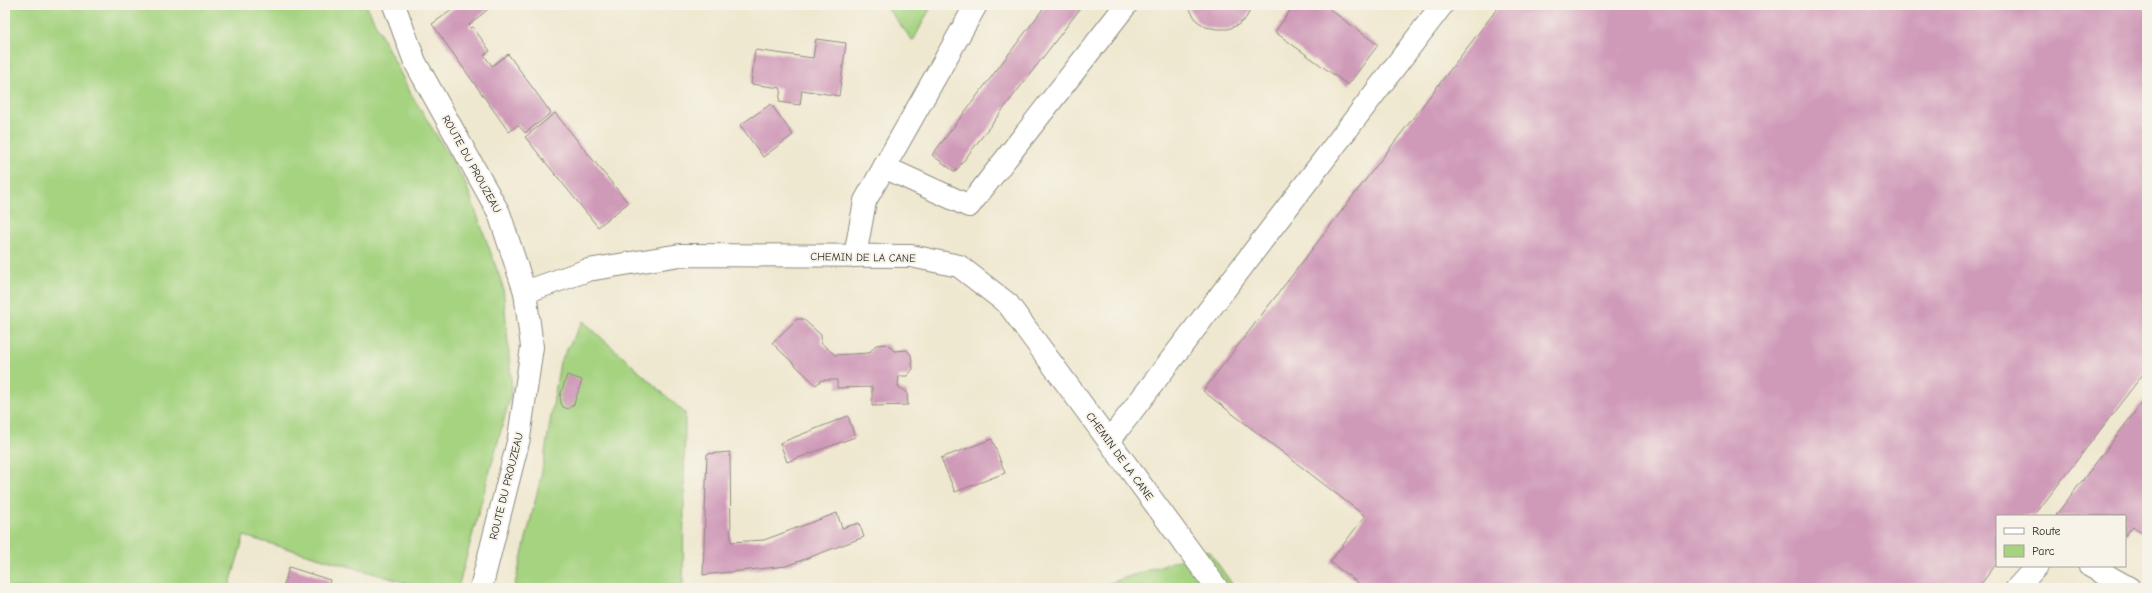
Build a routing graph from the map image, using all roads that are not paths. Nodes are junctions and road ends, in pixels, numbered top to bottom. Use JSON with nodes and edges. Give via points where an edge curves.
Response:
{"nodes":[{"id":1,"x":394,"y":5,"type":"edge"},
{"id":2,"x":976,"y":5,"type":"edge"},
{"id":3,"x":1126,"y":5,"type":"edge"},
{"id":4,"x":1442,"y":5,"type":"edge"},
{"id":5,"x":884,"y":167,"type":"junction"},
{"id":6,"x":855,"y":256,"type":"junction"},
{"id":7,"x":525,"y":292,"type":"junction"},
{"id":8,"x":1109,"y":441,"type":"junction"},
{"id":9,"x":2036,"y":567,"type":"edge"},
{"id":10,"x":2092,"y":567,"type":"edge"},
{"id":11,"x":481,"y":588,"type":"edge"},
{"id":12,"x":1217,"y":588,"type":"edge"},
{"id":13,"x":2017,"y":588,"type":"edge"},
{"id":14,"x":2128,"y":588,"type":"edge"}],
"edges":[{"from":1,"to":7,"type":"street","name":"ROUTE DU PROUZEAU","via":[[415,62],[499,213]]},
{"from":2,"to":5,"type":"street"},
{"from":3,"to":5,"type":"street","via":[[969,206]]},
{"from":4,"to":8,"type":"street"},
{"from":5,"to":6,"type":"street","via":[[865,201]]},
{"from":6,"to":7,"type":"street","name":"CHEMIN DE LA CANE","via":[[680,255],[588,270]]},
{"from":6,"to":8,"type":"street","name":"CHEMIN DE LA CANE","via":[[912,256],[959,266],[1008,304]]},
{"from":7,"to":11,"type":"street","name":"ROUTE DU PROUZEAU","via":[[532,347],[519,438]]},
{"from":8,"to":12,"type":"street","name":"CHEMIN DE LA CANE"},
{"from":9,"to":13,"type":"street"},
{"from":10,"to":14,"type":"street"}]}
